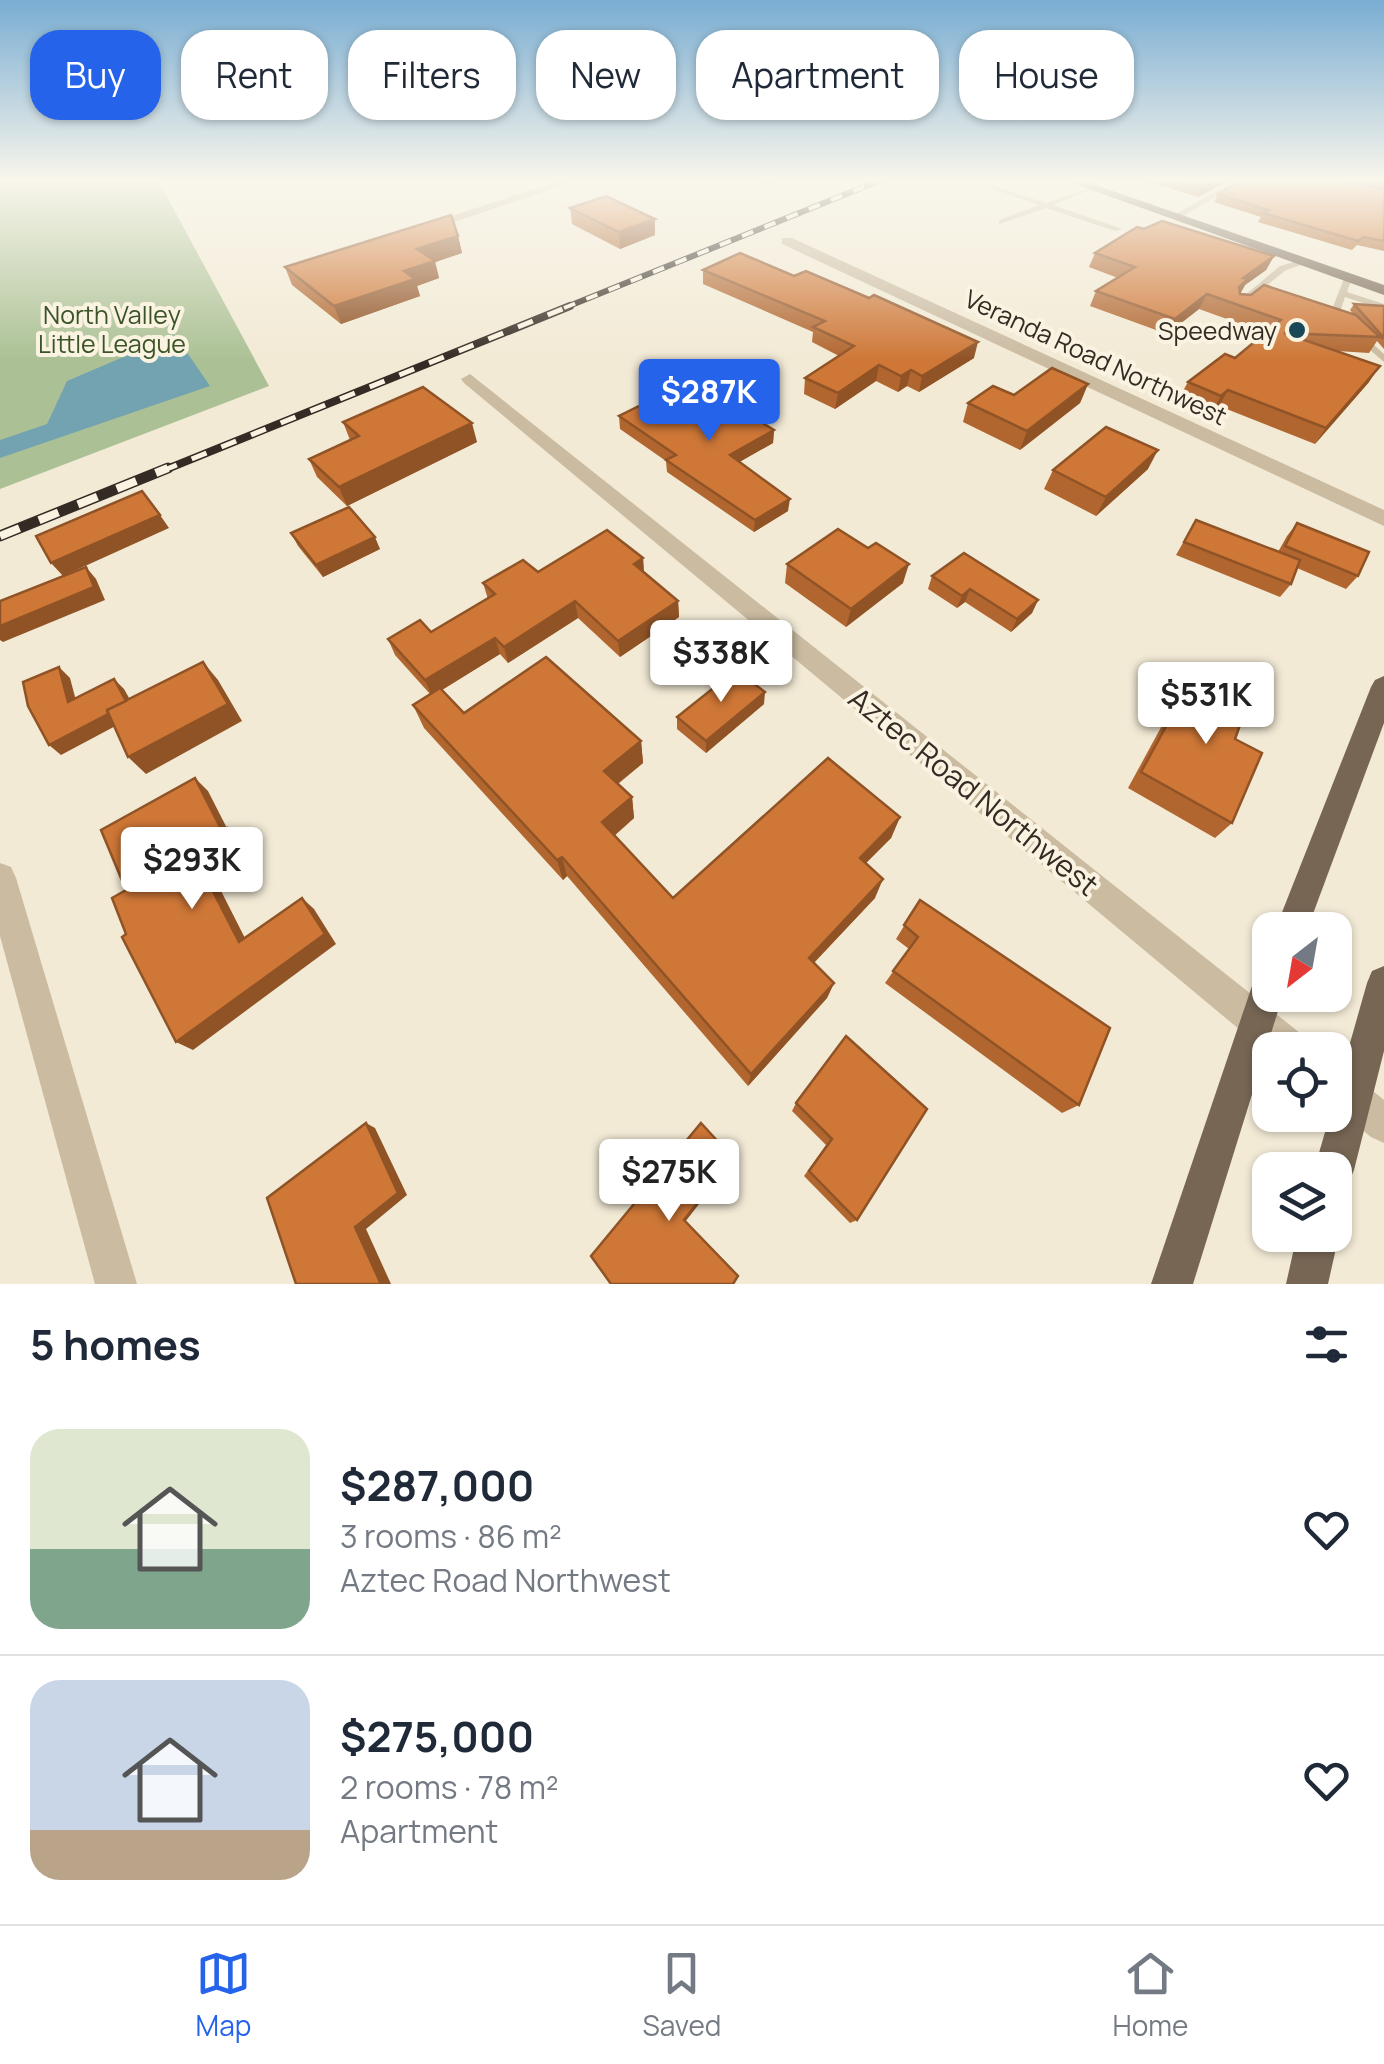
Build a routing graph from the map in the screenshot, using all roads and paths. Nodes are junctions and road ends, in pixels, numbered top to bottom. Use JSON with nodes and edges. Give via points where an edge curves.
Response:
{"nodes":[{"id":1,"x":1236,"y":240,"type":"edge"},
{"id":2,"x":1279,"y":240,"type":"edge"},
{"id":3,"x":788,"y":242,"type":"dead end"},
{"id":4,"x":1302,"y":262,"type":"junction"},
{"id":5,"x":1384,"y":274,"type":"edge"},
{"id":6,"x":1345,"y":285,"type":"junction"},
{"id":7,"x":1384,"y":290,"type":"edge"},
{"id":8,"x":1236,"y":305,"type":"edge"},
{"id":9,"x":1384,"y":307,"type":"edge"},
{"id":10,"x":1384,"y":360,"type":"edge"},
{"id":11,"x":470,"y":380,"type":"dead end"},
{"id":12,"x":1384,"y":519,"type":"edge"},
{"id":13,"x":1384,"y":687,"type":"edge"},
{"id":14,"x":0,"y":878,"type":"edge"},
{"id":15,"x":1297,"y":912,"type":"edge"},
{"id":16,"x":1384,"y":983,"type":"edge"},
{"id":17,"x":1259,"y":1012,"type":"edge"},
{"id":18,"x":1256,"y":1020,"type":"junction"},
{"id":19,"x":1270,"y":1032,"type":"edge"},
{"id":20,"x":1352,"y":1067,"type":"edge"},
{"id":21,"x":1352,"y":1097,"type":"edge"},
{"id":22,"x":1384,"y":1124,"type":"edge"},
{"id":23,"x":1314,"y":1252,"type":"edge"},
{"id":24,"x":116,"y":1284,"type":"edge"},
{"id":25,"x":1172,"y":1284,"type":"edge"},
{"id":26,"x":1306,"y":1284,"type":"edge"}],
"edges":[{"from":1,"to":4,"type":"main road"},
{"from":2,"to":5,"type":"main road"},
{"from":3,"to":12,"type":"street","name":"Veranda Road Northwest"},
{"from":4,"to":6,"type":"main road"},
{"from":4,"to":8,"type":"lane"},
{"from":6,"to":7,"type":"main road"},
{"from":6,"to":9,"type":"lane"},
{"from":6,"to":10,"type":"lane","via":[[1335,312]]},
{"from":11,"to":18,"type":"street","name":"Aztec Road Northwest"},
{"from":13,"to":15,"type":"main road"},
{"from":14,"to":24,"type":"street"},
{"from":16,"to":20,"type":"main road"},
{"from":17,"to":18,"type":"main road"},
{"from":18,"to":19,"type":"street","name":"Aztec Road Northwest"},
{"from":18,"to":25,"type":"main road"},
{"from":21,"to":22,"type":"street"},
{"from":23,"to":26,"type":"main road"}]}
